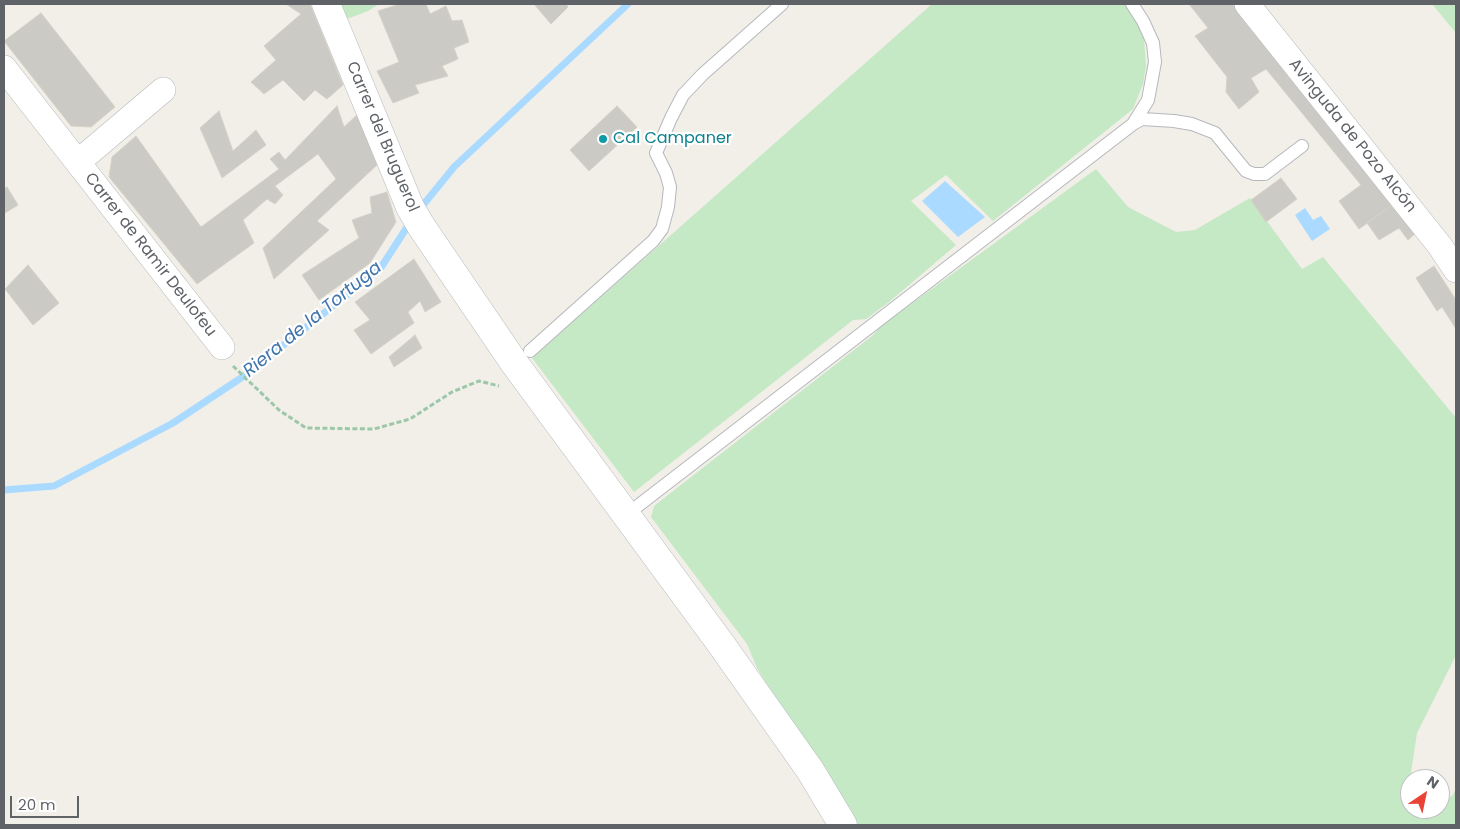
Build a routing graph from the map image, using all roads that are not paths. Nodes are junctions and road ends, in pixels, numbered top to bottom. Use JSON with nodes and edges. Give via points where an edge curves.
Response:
{"nodes":[{"id":1,"x":326,"y":4,"type":"edge"},
{"id":2,"x":782,"y":4,"type":"edge"},
{"id":3,"x":1132,"y":4,"type":"edge"},
{"id":4,"x":1247,"y":4,"type":"edge"},
{"id":5,"x":4,"y":68,"type":"edge"},
{"id":6,"x":163,"y":90,"type":"dead end"},
{"id":7,"x":1133,"y":124,"type":"junction"},
{"id":8,"x":1302,"y":146,"type":"dead end"},
{"id":9,"x":78,"y":162,"type":"junction"},
{"id":10,"x":1456,"y":270,"type":"edge"},
{"id":11,"x":227,"y":356,"type":"road end"},
{"id":12,"x":517,"y":368,"type":"junction"},
{"id":13,"x":626,"y":515,"type":"junction"},
{"id":14,"x":844,"y":825,"type":"edge"}],
"edges":[{"from":1,"to":12,"type":"street","name":"Carrer del Bruguerol","via":[[416,216]]},
{"from":2,"to":12,"type":"lane","via":[[703,74],[683,95],[675,110],[656,152],[670,187],[662,229]]},
{"from":3,"to":7,"type":"lane","via":[[1153,43],[1155,62],[1148,100]]},
{"from":4,"to":10,"type":"street","name":"Avinguda de Pozo Alcón"},
{"from":5,"to":9,"type":"street","name":"Carrer de Ramir Deulofeu"},
{"from":6,"to":9,"type":"street"},
{"from":7,"to":8,"type":"lane","via":[[1142,120],[1165,120],[1192,124],[1215,133],[1246,171],[1254,174],[1265,174]]},
{"from":7,"to":13,"type":"lane"},
{"from":9,"to":11,"type":"street","name":"Carrer de Ramir Deulofeu"},
{"from":12,"to":13,"type":"street","name":"Carrer del Bruguerol"},
{"from":13,"to":14,"type":"street","name":"Carrer del Bruguerol","via":[[804,762]]}]}
